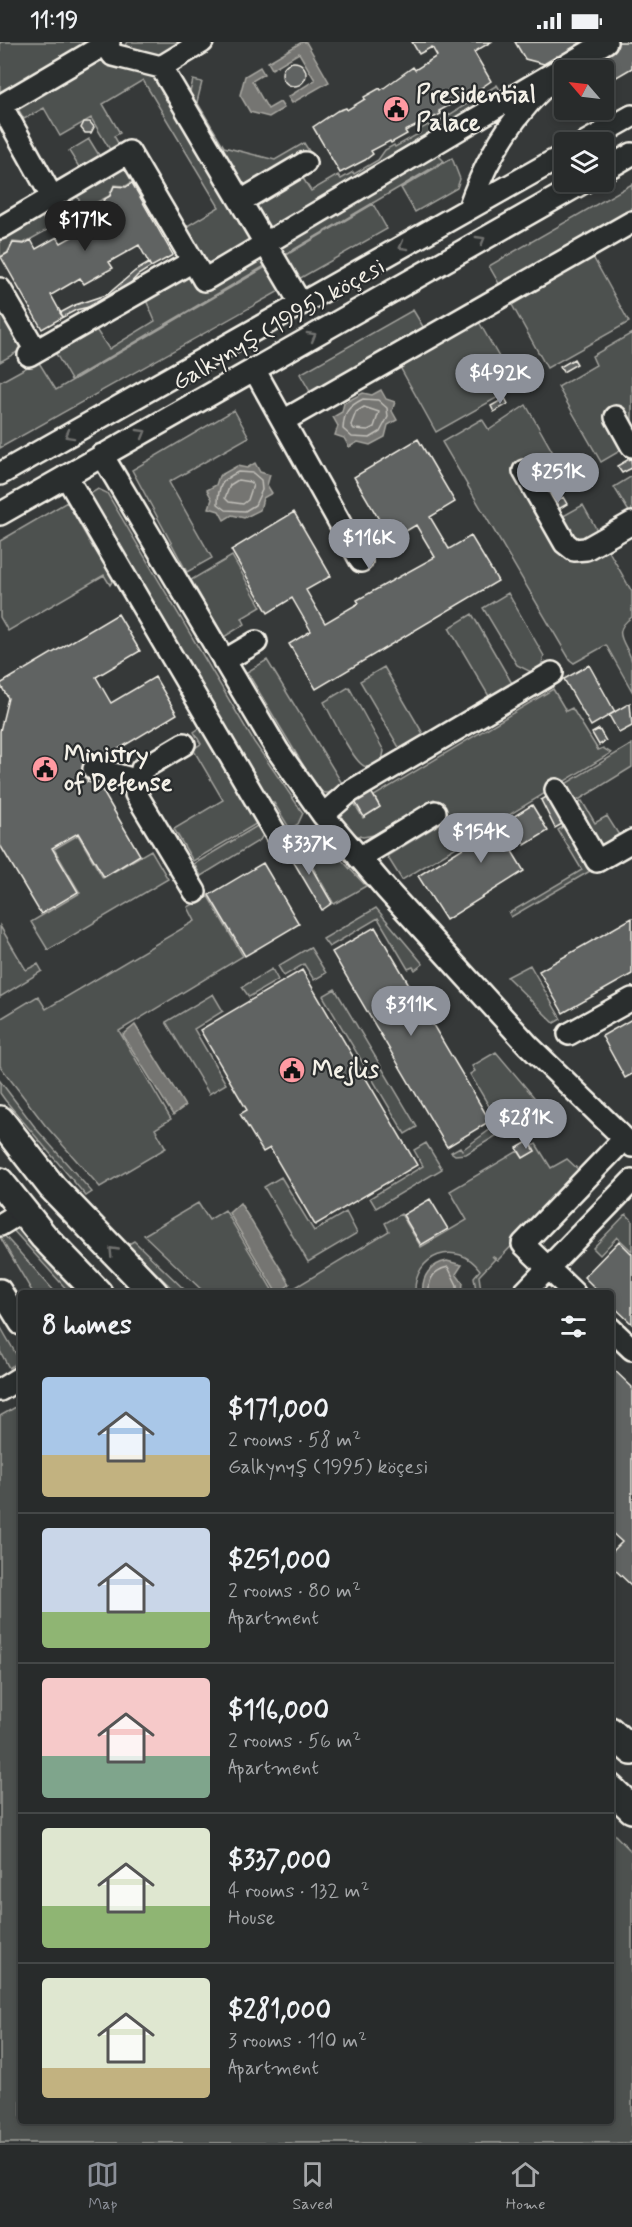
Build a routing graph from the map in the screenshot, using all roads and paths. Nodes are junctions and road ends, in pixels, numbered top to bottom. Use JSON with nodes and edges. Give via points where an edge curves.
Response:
{"nodes":[{"id":1,"x":202,"y":42,"type":"edge"},
{"id":2,"x":606,"y":42,"type":"edge"},
{"id":3,"x":108,"y":43,"type":"edge"},
{"id":4,"x":161,"y":67,"type":"junction"},
{"id":5,"x":554,"y":81,"type":"edge"},
{"id":6,"x":0,"y":106,"type":"edge"},
{"id":7,"x":632,"y":116,"type":"edge"},
{"id":8,"x":604,"y":132,"type":"edge"},
{"id":9,"x":632,"y":154,"type":"edge"},
{"id":10,"x":554,"y":161,"type":"edge"},
{"id":11,"x":305,"y":163,"type":"dead end"},
{"id":12,"x":614,"y":165,"type":"edge"},
{"id":13,"x":566,"y":192,"type":"edge"},
{"id":14,"x":52,"y":197,"type":"junction"},
{"id":15,"x":241,"y":201,"type":"junction"},
{"id":16,"x":469,"y":208,"type":"junction"},
{"id":17,"x":632,"y":222,"type":"edge"},
{"id":18,"x":0,"y":228,"type":"edge"},
{"id":19,"x":265,"y":243,"type":"junction"},
{"id":20,"x":193,"y":261,"type":"junction"},
{"id":21,"x":0,"y":290,"type":"edge"},
{"id":22,"x":301,"y":304,"type":"junction"},
{"id":23,"x":254,"y":369,"type":"junction"},
{"id":24,"x":616,"y":417,"type":"dead end"},
{"id":25,"x":283,"y":421,"type":"junction"},
{"id":26,"x":632,"y":446,"type":"edge"},
{"id":27,"x":102,"y":455,"type":"junction"},
{"id":28,"x":524,"y":471,"type":"dead end"},
{"id":29,"x":0,"y":474,"type":"edge"},
{"id":30,"x":66,"y":476,"type":"junction"},
{"id":31,"x":0,"y":514,"type":"edge"},
{"id":32,"x":632,"y":523,"type":"edge"},
{"id":33,"x":361,"y":561,"type":"dead end"},
{"id":34,"x":256,"y":642,"type":"dead end"},
{"id":35,"x":224,"y":661,"type":"junction"},
{"id":36,"x":552,"y":673,"type":"dead end"},
{"id":37,"x":184,"y":744,"type":"dead end"},
{"id":38,"x":94,"y":768,"type":"dead end"},
{"id":39,"x":139,"y":781,"type":"junction"},
{"id":40,"x":556,"y":790,"type":"dead end"},
{"id":41,"x":435,"y":812,"type":"dead end"},
{"id":42,"x":323,"y":815,"type":"junction"},
{"id":43,"x":280,"y":841,"type":"dead end"},
{"id":44,"x":632,"y":841,"type":"edge"},
{"id":45,"x":359,"y":858,"type":"junction"},
{"id":46,"x":195,"y":892,"type":"dead end"},
{"id":47,"x":632,"y":999,"type":"edge"},
{"id":48,"x":569,"y":1034,"type":"dead end"},
{"id":49,"x":0,"y":1120,"type":"edge"},
{"id":50,"x":628,"y":1143,"type":"edge"},
{"id":51,"x":632,"y":1181,"type":"edge"},
{"id":52,"x":0,"y":1182,"type":"edge"},
{"id":53,"x":52,"y":1187,"type":"junction"},
{"id":54,"x":23,"y":1211,"type":"junction"},
{"id":55,"x":0,"y":1225,"type":"edge"},
{"id":56,"x":548,"y":1268,"type":"junction"},
{"id":57,"x":0,"y":1290,"type":"edge"},
{"id":58,"x":95,"y":1290,"type":"edge"},
{"id":59,"x":151,"y":1290,"type":"edge"},
{"id":60,"x":528,"y":1290,"type":"edge"},
{"id":61,"x":571,"y":1290,"type":"edge"},
{"id":62,"x":18,"y":1319,"type":"edge"},
{"id":63,"x":614,"y":1332,"type":"edge"},
{"id":64,"x":632,"y":1349,"type":"edge"},
{"id":65,"x":18,"y":1379,"type":"edge"},
{"id":66,"x":0,"y":1390,"type":"edge"},
{"id":67,"x":614,"y":1735,"type":"edge"},
{"id":68,"x":632,"y":1751,"type":"edge"},
{"id":69,"x":614,"y":1792,"type":"edge"},
{"id":70,"x":632,"y":1809,"type":"edge"}],
"edges":[{"from":1,"to":4,"type":"street"},
{"from":2,"to":19,"type":"street"},
{"from":3,"to":4,"type":"street","via":[[113,56]]},
{"from":3,"to":6,"type":"street"},
{"from":4,"to":15,"type":"street"},
{"from":5,"to":16,"type":"street","via":[[532,98],[505,132]]},
{"from":6,"to":14,"type":"street"},
{"from":7,"to":8,"type":"street"},
{"from":9,"to":12,"type":"street"},
{"from":10,"to":16,"type":"street","name":"Galkynyş (1995) köçesi"},
{"from":11,"to":15,"type":"street"},
{"from":23,"to":13,"type":"street","name":"Galkynyş (1995) köçesi","one_way":true},
{"from":14,"to":18,"type":"street"},
{"from":14,"to":20,"type":"street","via":[[129,152]]},
{"from":15,"to":19,"type":"street"},
{"from":16,"to":22,"type":"street","name":"Galkynyş (1995) köçesi","one_way":true},
{"from":17,"to":25,"type":"street"},
{"from":19,"to":20,"type":"street","via":[[204,280]]},
{"from":19,"to":22,"type":"street"},
{"from":20,"to":21,"type":"street","via":[[32,353]]},
{"from":22,"to":29,"type":"street","name":"Galkynyş (1995) köçesi","one_way":true},
{"from":23,"to":25,"type":"street"},
{"from":27,"to":23,"type":"street","name":"Galkynyş (1995) köçesi","one_way":true},
{"from":24,"to":26,"type":"street"},
{"from":25,"to":33,"type":"street"},
{"from":27,"to":30,"type":"street","name":"Galkynyş (1995) köçesi"},
{"from":27,"to":35,"type":"street"},
{"from":28,"to":32,"type":"street","via":[[565,543],[574,550],[586,549]]},
{"from":30,"to":31,"type":"street","name":"Galkynyş (1995) köçesi"},
{"from":30,"to":43,"type":"street"},
{"from":34,"to":35,"type":"street"},
{"from":35,"to":42,"type":"street","via":[[278,751]]},
{"from":36,"to":42,"type":"street","via":[[348,793]]},
{"from":37,"to":39,"type":"street","via":[[142,769]]},
{"from":38,"to":39,"type":"street"},
{"from":39,"to":46,"type":"street","via":[[136,794]]},
{"from":40,"to":44,"type":"street","via":[[597,861]]},
{"from":41,"to":45,"type":"street"},
{"from":42,"to":45,"type":"street"},
{"from":45,"to":50,"type":"street","via":[[528,1045]]},
{"from":47,"to":48,"type":"street"},
{"from":49,"to":53,"type":"main road"},
{"from":50,"to":56,"type":"street","via":[[523,1244]]},
{"from":51,"to":56,"type":"street"},
{"from":52,"to":54,"type":"main road"},
{"from":53,"to":54,"type":"main road"},
{"from":59,"to":53,"type":"main road","one_way":true},
{"from":54,"to":55,"type":"street"},
{"from":54,"to":58,"type":"main road"},
{"from":56,"to":60,"type":"street"},
{"from":56,"to":61,"type":"street"},
{"from":57,"to":62,"type":"street"},
{"from":63,"to":64,"type":"street"},
{"from":65,"to":66,"type":"street"},
{"from":67,"to":68,"type":"main road"},
{"from":69,"to":70,"type":"main road"}]}
